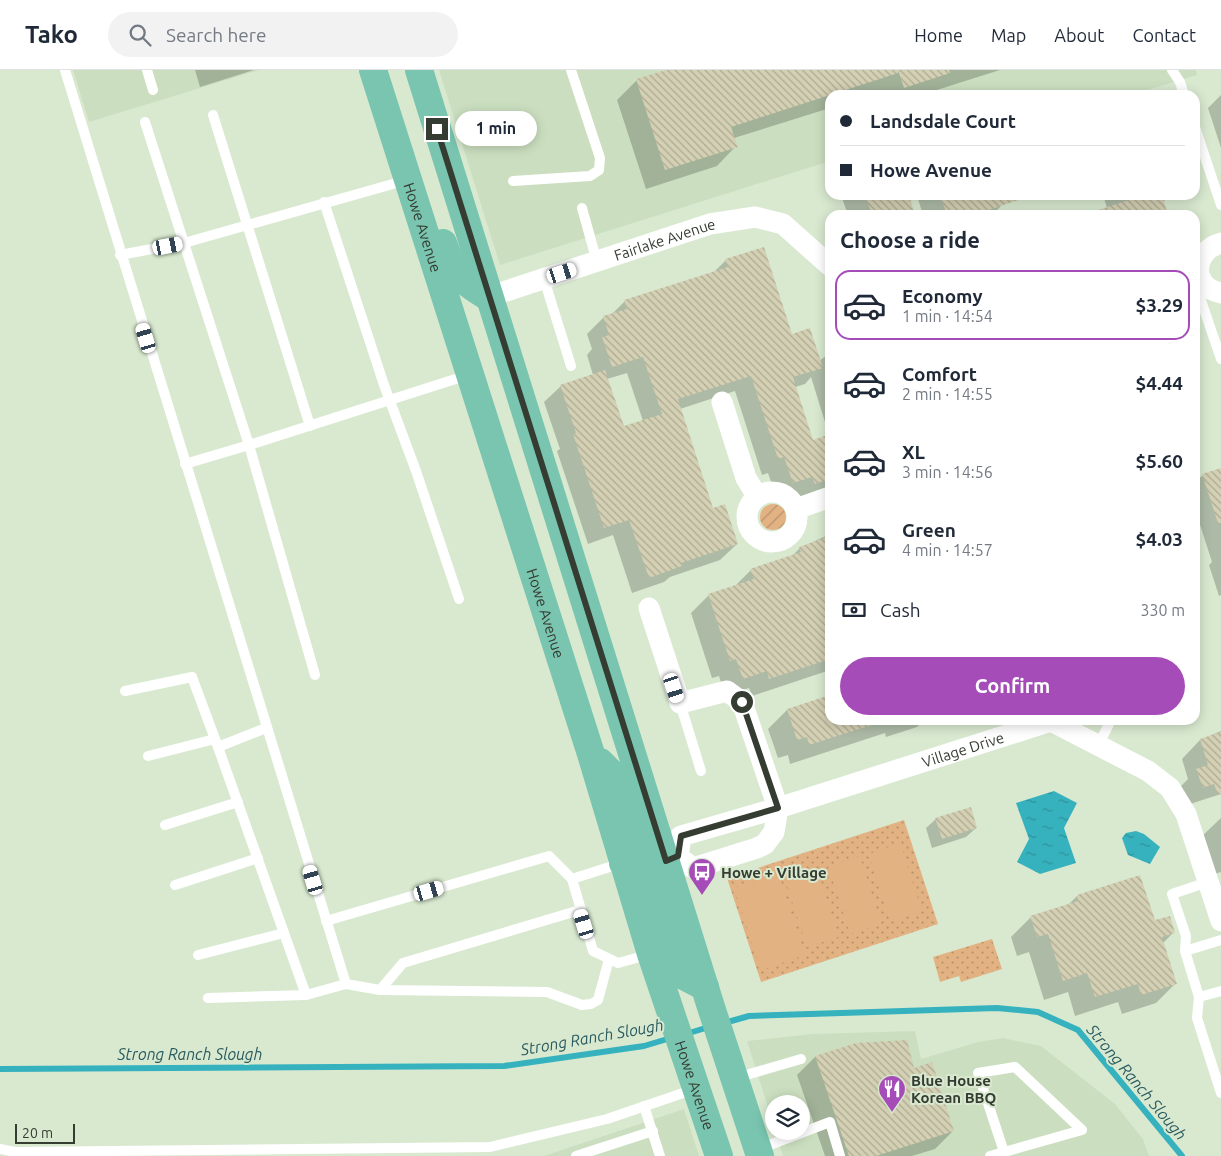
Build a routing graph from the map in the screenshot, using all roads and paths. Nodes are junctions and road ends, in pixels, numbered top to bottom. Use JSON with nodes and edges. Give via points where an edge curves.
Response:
{"nodes":[{"id":1,"x":65,"y":70,"type":"edge"},
{"id":2,"x":147,"y":70,"type":"edge"},
{"id":3,"x":373,"y":70,"type":"edge"},
{"id":4,"x":419,"y":70,"type":"edge"},
{"id":5,"x":572,"y":70,"type":"edge"},
{"id":6,"x":1172,"y":70,"type":"edge"},
{"id":7,"x":153,"y":90,"type":"dead end"},
{"id":8,"x":1182,"y":90,"type":"edge"},
{"id":9,"x":213,"y":115,"type":"dead end"},
{"id":10,"x":145,"y":122,"type":"dead end"},
{"id":11,"x":1200,"y":142,"type":"edge"},
{"id":12,"x":408,"y":180,"type":"junction"},
{"id":13,"x":513,"y":181,"type":"dead end"},
{"id":14,"x":324,"y":202,"type":"junction"},
{"id":15,"x":1221,"y":205,"type":"edge"},
{"id":16,"x":582,"y":208,"type":"dead end"},
{"id":17,"x":248,"y":226,"type":"junction"},
{"id":18,"x":184,"y":243,"type":"junction"},
{"id":19,"x":1221,"y":243,"type":"edge"},
{"id":20,"x":120,"y":255,"type":"junction"},
{"id":21,"x":1200,"y":257,"type":"edge"},
{"id":22,"x":597,"y":262,"type":"junction"},
{"id":23,"x":825,"y":262,"type":"edge"},
{"id":24,"x":544,"y":279,"type":"junction"},
{"id":25,"x":1200,"y":281,"type":"edge"},
{"id":26,"x":1200,"y":291,"type":"edge"},
{"id":27,"x":1221,"y":293,"type":"edge"},
{"id":28,"x":488,"y":297,"type":"junction"},
{"id":29,"x":1221,"y":359,"type":"edge"},
{"id":30,"x":571,"y":366,"type":"dead end"},
{"id":31,"x":470,"y":375,"type":"junction"},
{"id":32,"x":390,"y":400,"type":"junction"},
{"id":33,"x":722,"y":402,"type":"dead end"},
{"id":34,"x":310,"y":426,"type":"junction"},
{"id":35,"x":250,"y":445,"type":"junction"},
{"id":36,"x":185,"y":464,"type":"junction"},
{"id":37,"x":757,"y":496,"type":"junction"},
{"id":38,"x":825,"y":500,"type":"edge"},
{"id":39,"x":796,"y":509,"type":"junction"},
{"id":40,"x":459,"y":599,"type":"dead end"},
{"id":41,"x":648,"y":608,"type":"dead end"},
{"id":42,"x":315,"y":675,"type":"dead end"},
{"id":43,"x":124,"y":691,"type":"dead end"},
{"id":44,"x":680,"y":703,"type":"junction"},
{"id":45,"x":1037,"y":725,"type":"edge"},
{"id":46,"x":1058,"y":725,"type":"edge"},
{"id":47,"x":1108,"y":725,"type":"edge"},
{"id":48,"x":266,"y":728,"type":"junction"},
{"id":49,"x":217,"y":743,"type":"junction"},
{"id":50,"x":1098,"y":746,"type":"junction"},
{"id":51,"x":591,"y":754,"type":"junction"},
{"id":52,"x":148,"y":756,"type":"dead end"},
{"id":53,"x":701,"y":771,"type":"dead end"},
{"id":54,"x":238,"y":802,"type":"junction"},
{"id":55,"x":778,"y":808,"type":"junction"},
{"id":56,"x":165,"y":825,"type":"dead end"},
{"id":57,"x":258,"y":858,"type":"junction"},
{"id":58,"x":672,"y":859,"type":"junction"},
{"id":59,"x":623,"y":863,"type":"junction"},
{"id":60,"x":572,"y":878,"type":"junction"},
{"id":61,"x":1208,"y":882,"type":"junction"},
{"id":62,"x":175,"y":885,"type":"dead end"},
{"id":63,"x":580,"y":910,"type":"junction"},
{"id":64,"x":1220,"y":913,"type":"edge"},
{"id":65,"x":326,"y":920,"type":"junction"},
{"id":66,"x":284,"y":933,"type":"junction"},
{"id":67,"x":1221,"y":940,"type":"edge"},
{"id":68,"x":1184,"y":951,"type":"junction"},
{"id":69,"x":651,"y":954,"type":"junction"},
{"id":70,"x":198,"y":955,"type":"dead end"},
{"id":71,"x":609,"y":959,"type":"junction"},
{"id":72,"x":346,"y":984,"type":"junction"},
{"id":73,"x":380,"y":990,"type":"junction"},
{"id":74,"x":1221,"y":991,"type":"edge"},
{"id":75,"x":306,"y":995,"type":"junction"},
{"id":76,"x":708,"y":997,"type":"junction"},
{"id":77,"x":1199,"y":997,"type":"junction"},
{"id":78,"x":208,"y":998,"type":"dead end"},
{"id":79,"x":802,"y":1059,"type":"dead end"},
{"id":80,"x":735,"y":1078,"type":"junction"},
{"id":81,"x":695,"y":1089,"type":"junction"},
{"id":82,"x":1221,"y":1093,"type":"edge"},
{"id":83,"x":644,"y":1106,"type":"junction"},
{"id":84,"x":653,"y":1131,"type":"junction"},
{"id":85,"x":0,"y":1148,"type":"edge"},
{"id":86,"x":759,"y":1152,"type":"edge"},
{"id":87,"x":1004,"y":1152,"type":"junction"},
{"id":88,"x":66,"y":1154,"type":"edge"},
{"id":89,"x":576,"y":1156,"type":"edge"},
{"id":90,"x":660,"y":1156,"type":"edge"},
{"id":91,"x":719,"y":1156,"type":"edge"},
{"id":92,"x":840,"y":1156,"type":"edge"},
{"id":93,"x":990,"y":1156,"type":"edge"}],
"edges":[{"from":1,"to":20,"type":"lane"},
{"from":2,"to":7,"type":"lane"},
{"from":3,"to":12,"type":"main road","name":"Howe Avenue"},
{"from":4,"to":28,"type":"main road"},
{"from":5,"to":13,"type":"lane","via":[[600,158],[599,170],[590,176]]},
{"from":6,"to":8,"type":"lane"},
{"from":9,"to":17,"type":"lane"},
{"from":10,"to":18,"type":"lane"},
{"from":11,"to":15,"type":"lane"},
{"from":12,"to":14,"type":"lane"},
{"from":12,"to":28,"type":"main road","via":[[424,189],[452,266],[462,281]]},
{"from":12,"to":31,"type":"main road","name":"Howe Avenue"},
{"from":14,"to":17,"type":"lane"},
{"from":14,"to":32,"type":"lane"},
{"from":16,"to":22,"type":"lane"},
{"from":17,"to":18,"type":"lane"},
{"from":17,"to":34,"type":"lane"},
{"from":18,"to":20,"type":"lane"},
{"from":18,"to":35,"type":"lane"},
{"from":19,"to":21,"type":"street","via":[[1212,245]]},
{"from":20,"to":36,"type":"lane"},
{"from":22,"to":23,"type":"street","name":"Fairlake Avenue","via":[[710,224],[755,217],[783,224]]},
{"from":22,"to":24,"type":"street","name":"Fairlake Avenue"},
{"from":24,"to":28,"type":"street","name":"Fairlake Avenue"},
{"from":24,"to":30,"type":"lane"},
{"from":25,"to":27,"type":"street"},
{"from":26,"to":29,"type":"lane"},
{"from":28,"to":58,"type":"main road"},
{"from":31,"to":32,"type":"lane"},
{"from":31,"to":51,"type":"main road","name":"Howe Avenue"},
{"from":32,"to":34,"type":"lane"},
{"from":32,"to":40,"type":"lane"},
{"from":33,"to":37,"type":"street","via":[[746,478]]},
{"from":34,"to":35,"type":"lane"},
{"from":35,"to":36,"type":"lane"},
{"from":35,"to":42,"type":"lane"},
{"from":36,"to":48,"type":"lane"},
{"from":37,"to":39,"type":"street","via":[[779,492]]},
{"from":37,"to":39,"type":"street","via":[[748,509],[747,522],[753,534],[766,541],[779,540],[791,533],[797,520]]},
{"from":38,"to":39,"type":"street"},
{"from":41,"to":44,"type":"street"},
{"from":43,"to":49,"type":"lane","via":[[192,677]]},
{"from":44,"to":53,"type":"lane"},
{"from":44,"to":55,"type":"street","via":[[727,691],[742,702]]},
{"from":45,"to":55,"type":"street","name":"Village Drive"},
{"from":46,"to":50,"type":"street","name":"Village Drive"},
{"from":47,"to":50,"type":"lane"},
{"from":48,"to":49,"type":"lane"},
{"from":48,"to":65,"type":"lane"},
{"from":49,"to":52,"type":"lane"},
{"from":49,"to":54,"type":"lane"},
{"from":50,"to":61,"type":"street","name":"Village Drive","via":[[1148,771],[1170,788],[1186,814]]},
{"from":51,"to":58,"type":"main road","via":[[619,781],[646,859],[653,862]]},
{"from":51,"to":59,"type":"main road","name":"Howe Avenue"},
{"from":54,"to":56,"type":"lane"},
{"from":54,"to":57,"type":"lane"},
{"from":55,"to":58,"type":"street","name":"Village Drive","via":[[681,836]]},
{"from":55,"to":58,"type":"street","via":[[774,832],[765,844],[757,848],[693,868]]},
{"from":57,"to":62,"type":"lane"},
{"from":57,"to":66,"type":"lane"},
{"from":58,"to":76,"type":"main road"},
{"from":59,"to":60,"type":"lane"},
{"from":59,"to":69,"type":"main road","name":"Howe Avenue"},
{"from":59,"to":76,"type":"main road","via":[[632,864],[650,883],[680,974]]},
{"from":60,"to":63,"type":"lane"},
{"from":60,"to":65,"type":"lane","via":[[549,856]]},
{"from":61,"to":64,"type":"street","name":"Village Drive"},
{"from":61,"to":68,"type":"lane","via":[[1172,894],[1186,936]]},
{"from":63,"to":71,"type":"lane","via":[[593,951]]},
{"from":63,"to":73,"type":"lane","via":[[403,962]]},
{"from":65,"to":72,"type":"lane"},
{"from":66,"to":70,"type":"lane"},
{"from":66,"to":75,"type":"lane"},
{"from":67,"to":68,"type":"lane"},
{"from":68,"to":77,"type":"lane"},
{"from":69,"to":71,"type":"lane","via":[[618,963]]},
{"from":69,"to":81,"type":"main road","name":"Howe Avenue"},
{"from":71,"to":73,"type":"lane","via":[[598,1000],[591,1004],[574,1003],[547,992]]},
{"from":72,"to":73,"type":"lane"},
{"from":72,"to":75,"type":"lane"},
{"from":74,"to":77,"type":"lane"},
{"from":75,"to":78,"type":"lane"},
{"from":76,"to":80,"type":"main road"},
{"from":77,"to":82,"type":"lane","via":[[1197,1018]]},
{"from":79,"to":80,"type":"lane"},
{"from":80,"to":86,"type":"main road"},
{"from":81,"to":83,"type":"lane"},
{"from":81,"to":91,"type":"main road","name":"Howe Avenue"},
{"from":83,"to":84,"type":"lane"},
{"from":83,"to":88,"type":"lane","via":[[607,1119],[490,1147]]},
{"from":84,"to":89,"type":"lane"},
{"from":84,"to":90,"type":"lane"},
{"from":85,"to":88,"type":"lane","via":[[15,1152]]},
{"from":86,"to":92,"type":"lane","via":[[830,1122]]},
{"from":87,"to":87,"type":"lane","via":[[1082,1130],[1015,1067],[978,1073]]},
{"from":87,"to":93,"type":"lane"}]}
